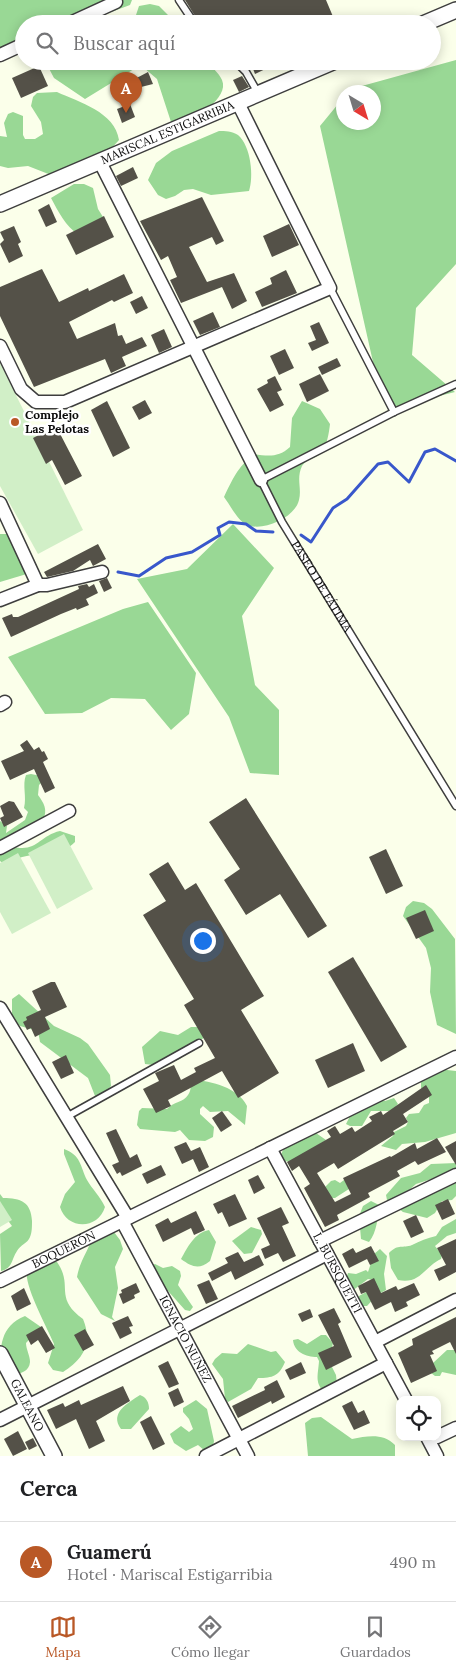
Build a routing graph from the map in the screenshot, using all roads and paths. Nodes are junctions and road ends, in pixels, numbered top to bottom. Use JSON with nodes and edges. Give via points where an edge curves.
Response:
{"nodes":[{"id":1,"x":179,"y":0,"type":"edge"},
{"id":2,"x":116,"y":2,"type":"dead end"},
{"id":3,"x":456,"y":10,"type":"edge"},
{"id":4,"x":88,"y":15,"type":"edge"},
{"id":5,"x":189,"y":15,"type":"edge"},
{"id":6,"x":441,"y":16,"type":"edge"},
{"id":7,"x":15,"y":48,"type":"edge"},
{"id":8,"x":0,"y":55,"type":"edge"},
{"id":9,"x":244,"y":70,"type":"edge"},
{"id":10,"x":314,"y":70,"type":"edge"},
{"id":11,"x":258,"y":94,"type":"junction"},
{"id":12,"x":238,"y":103,"type":"junction"},
{"id":13,"x":100,"y":162,"type":"junction"},
{"id":14,"x":0,"y":204,"type":"edge"},
{"id":15,"x":330,"y":288,"type":"junction"},
{"id":16,"x":0,"y":346,"type":"edge"},
{"id":17,"x":193,"y":347,"type":"junction"},
{"id":18,"x":456,"y":384,"type":"edge"},
{"id":19,"x":394,"y":412,"type":"junction"},
{"id":20,"x":261,"y":480,"type":"junction"},
{"id":21,"x":0,"y":503,"type":"edge"},
{"id":22,"x":102,"y":572,"type":"dead end"},
{"id":23,"x":38,"y":584,"type":"junction"},
{"id":24,"x":0,"y":600,"type":"edge"},
{"id":25,"x":456,"y":806,"type":"edge"},
{"id":26,"x":69,"y":811,"type":"dead end"},
{"id":27,"x":0,"y":848,"type":"edge"},
{"id":28,"x":0,"y":1008,"type":"edge"},
{"id":29,"x":199,"y":1043,"type":"dead end"},
{"id":30,"x":456,"y":1057,"type":"edge"},
{"id":31,"x":68,"y":1116,"type":"junction"},
{"id":32,"x":270,"y":1148,"type":"junction"},
{"id":33,"x":456,"y":1175,"type":"edge"},
{"id":34,"x":125,"y":1220,"type":"junction"},
{"id":35,"x":320,"y":1242,"type":"junction"},
{"id":36,"x":327,"y":1254,"type":"junction"},
{"id":37,"x":0,"y":1281,"type":"edge"},
{"id":38,"x":456,"y":1300,"type":"edge"},
{"id":39,"x":180,"y":1330,"type":"junction"},
{"id":40,"x":375,"y":1342,"type":"junction"},
{"id":41,"x":0,"y":1354,"type":"edge"},
{"id":42,"x":386,"y":1363,"type":"junction"},
{"id":43,"x":404,"y":1396,"type":"edge"},
{"id":44,"x":28,"y":1406,"type":"junction"},
{"id":45,"x":0,"y":1420,"type":"edge"},
{"id":46,"x":456,"y":1428,"type":"edge"},
{"id":47,"x":441,"y":1434,"type":"edge"},
{"id":48,"x":239,"y":1439,"type":"junction"},
{"id":49,"x":433,"y":1441,"type":"edge"},
{"id":50,"x":54,"y":1456,"type":"edge"},
{"id":51,"x":206,"y":1456,"type":"edge"},
{"id":52,"x":248,"y":1456,"type":"edge"},
{"id":53,"x":437,"y":1456,"type":"edge"}],
"edges":[{"from":1,"to":5,"type":"lane"},
{"from":2,"to":4,"type":"street"},
{"from":3,"to":6,"type":"street"},
{"from":7,"to":8,"type":"street"},
{"from":9,"to":11,"type":"lane"},
{"from":10,"to":11,"type":"street","name":"MARISCAL ESTIGARRIBIA"},
{"from":11,"to":12,"type":"street","name":"MARISCAL ESTIGARRIBIA"},
{"from":12,"to":13,"type":"street","name":"MARISCAL ESTIGARRIBIA"},
{"from":12,"to":15,"type":"street"},
{"from":13,"to":14,"type":"street","name":"MARISCAL ESTIGARRIBIA"},
{"from":13,"to":17,"type":"street","name":"PASEO DE FÁTIMA"},
{"from":15,"to":17,"type":"street"},
{"from":15,"to":19,"type":"lane"},
{"from":16,"to":17,"type":"street","via":[[21,389],[36,402],[65,402]]},
{"from":17,"to":20,"type":"street","name":"PASEO DE FÁTIMA"},
{"from":18,"to":19,"type":"lane"},
{"from":19,"to":20,"type":"lane"},
{"from":20,"to":25,"type":"lane","name":"PASEO DE FÁTIMA","via":[[282,522]]},
{"from":21,"to":23,"type":"street"},
{"from":22,"to":23,"type":"street","via":[[47,586]]},
{"from":23,"to":24,"type":"street"},
{"from":26,"to":27,"type":"street"},
{"from":28,"to":31,"type":"street","name":"IGNACIO NUÑEZ"},
{"from":29,"to":31,"type":"lane"},
{"from":30,"to":32,"type":"street","name":"BOQUERÓN"},
{"from":31,"to":34,"type":"street","name":"IGNACIO NUÑEZ"},
{"from":32,"to":34,"type":"street","name":"BOQUERÓN"},
{"from":32,"to":35,"type":"street","name":"L. BURSQUETTI"},
{"from":33,"to":35,"type":"street"},
{"from":34,"to":37,"type":"street","name":"BOQUERÓN"},
{"from":34,"to":39,"type":"street","name":"IGNACIO NUÑEZ"},
{"from":35,"to":36,"type":"street","name":"L. BURSQUETTI"},
{"from":36,"to":39,"type":"street"},
{"from":36,"to":40,"type":"street","name":"L. BURSQUETTI"},
{"from":38,"to":40,"type":"street"},
{"from":39,"to":44,"type":"street"},
{"from":39,"to":48,"type":"street","name":"IGNACIO NUÑEZ"},
{"from":40,"to":42,"type":"street","name":"L. BURSQUETTI"},
{"from":41,"to":44,"type":"street","name":"GALEANO"},
{"from":42,"to":43,"type":"street","name":"L. BURSQUETTI"},
{"from":42,"to":48,"type":"street"},
{"from":44,"to":45,"type":"street"},
{"from":44,"to":50,"type":"street","name":"GALEANO"},
{"from":46,"to":47,"type":"street"},
{"from":48,"to":51,"type":"street"},
{"from":48,"to":52,"type":"street","name":"IGNACIO NUÑEZ"},
{"from":49,"to":53,"type":"street"}]}
